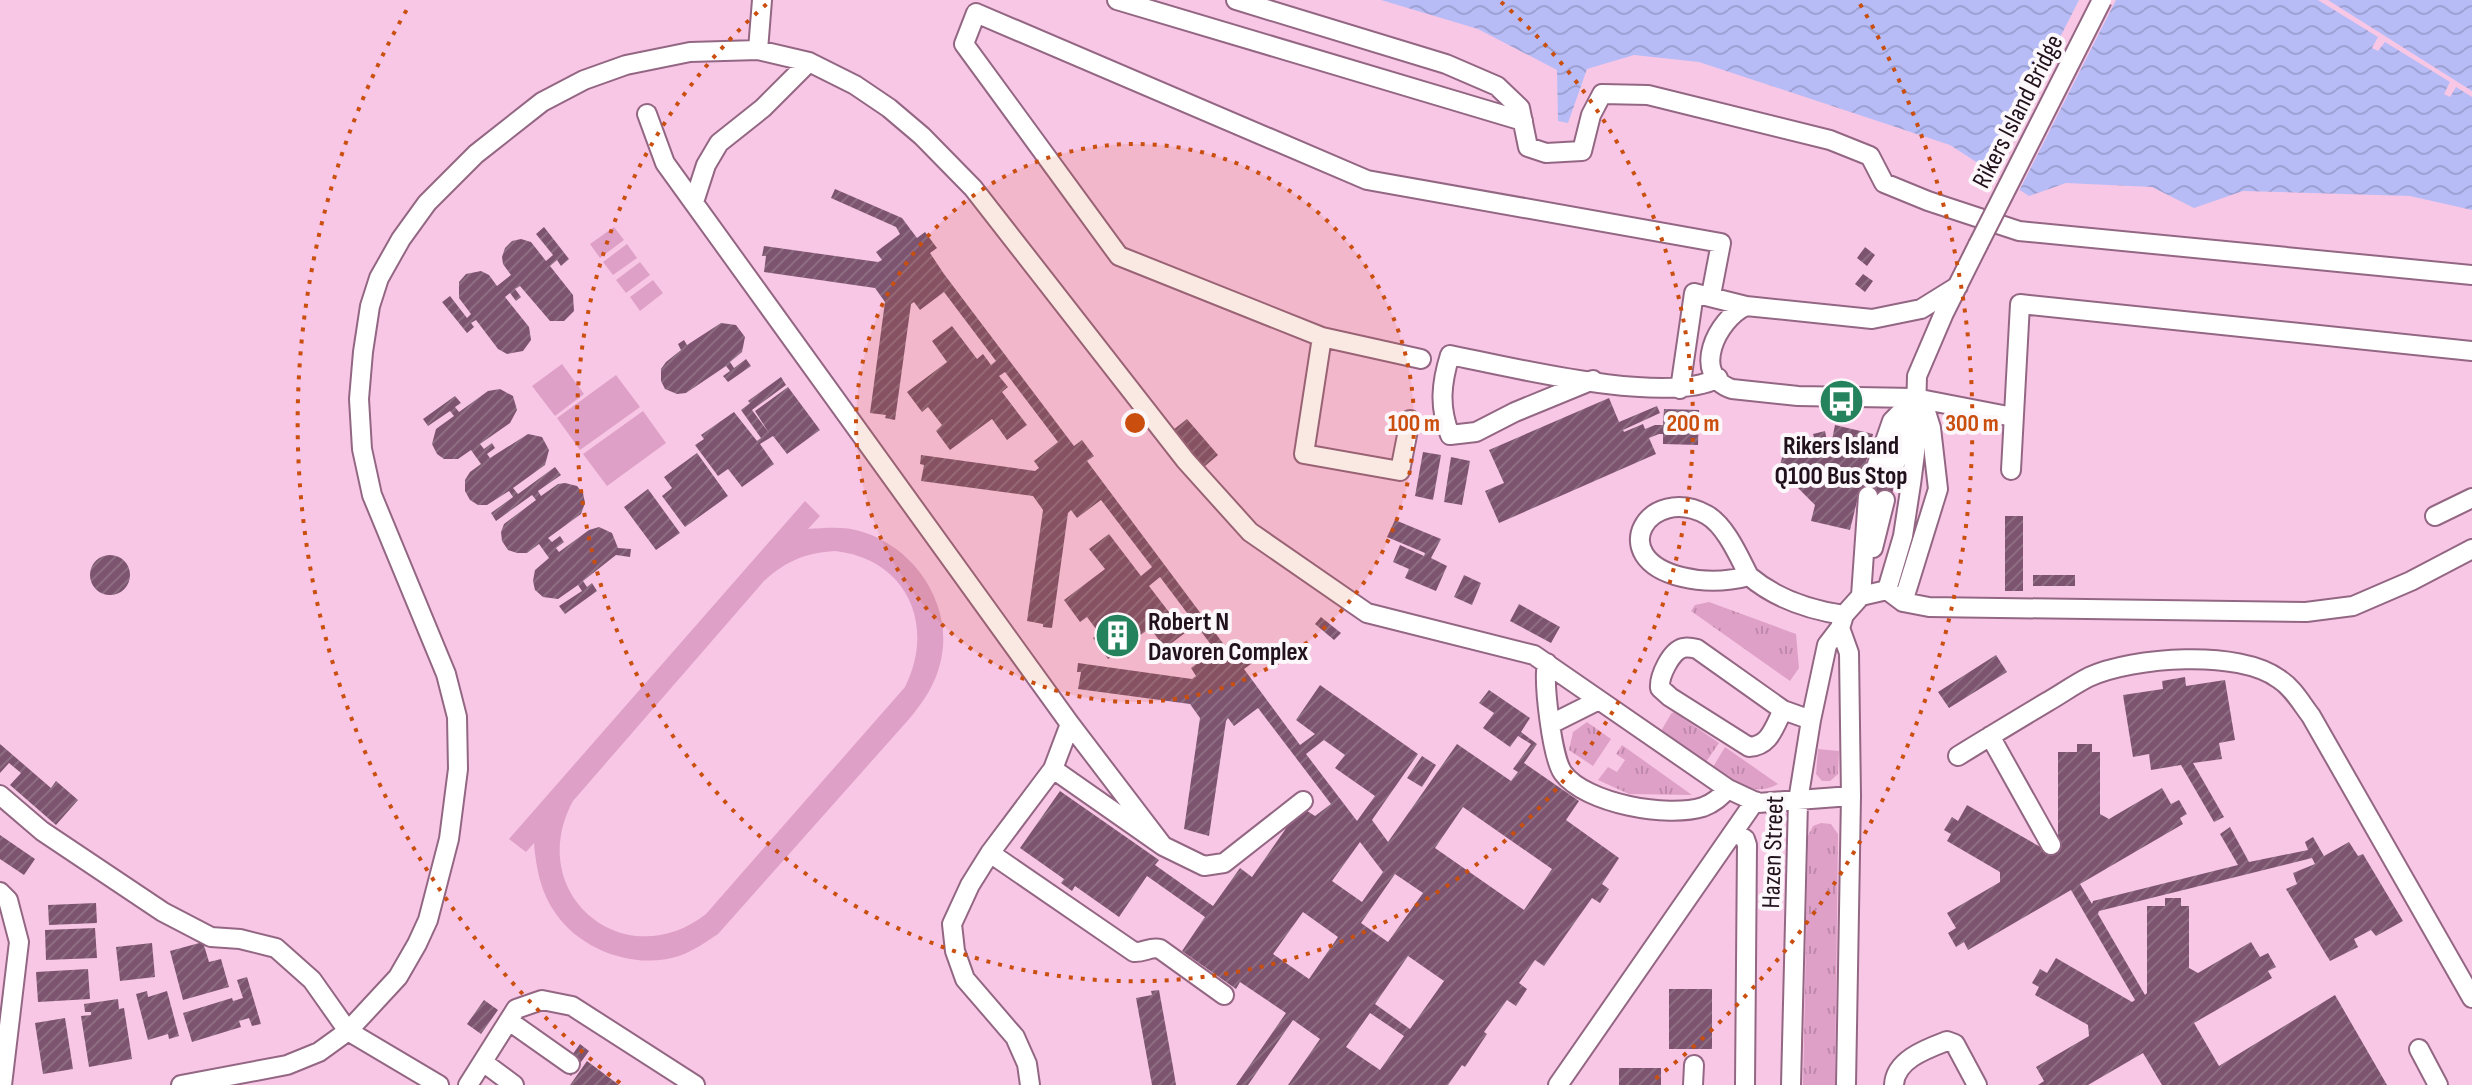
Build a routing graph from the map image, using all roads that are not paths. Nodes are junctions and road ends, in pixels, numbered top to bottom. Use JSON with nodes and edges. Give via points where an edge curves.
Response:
{"nodes":[{"id":1,"x":762,"y":0,"type":"edge"},
{"id":2,"x":1117,"y":0,"type":"edge"},
{"id":3,"x":1236,"y":0,"type":"edge"},
{"id":4,"x":2102,"y":0,"type":"edge"},
{"id":5,"x":758,"y":50,"type":"junction"},
{"id":6,"x":809,"y":62,"type":"junction"},
{"id":7,"x":647,"y":114,"type":"dead end"},
{"id":8,"x":1523,"y":121,"type":"junction"},
{"id":9,"x":694,"y":202,"type":"junction"},
{"id":10,"x":2472,"y":275,"type":"edge"},
{"id":11,"x":1958,"y":286,"type":"junction"},
{"id":12,"x":1711,"y":295,"type":"junction"},
{"id":13,"x":1746,"y":306,"type":"junction"},
{"id":14,"x":1322,"y":337,"type":"junction"},
{"id":15,"x":2472,"y":351,"type":"edge"},
{"id":16,"x":1421,"y":359,"type":"dead end"},
{"id":17,"x":1718,"y":378,"type":"junction"},
{"id":18,"x":1593,"y":380,"type":"junction"},
{"id":19,"x":1680,"y":389,"type":"junction"},
{"id":20,"x":1918,"y":398,"type":"junction"},
{"id":21,"x":2013,"y":417,"type":"junction"},
{"id":22,"x":1410,"y":420,"type":"dead end"},
{"id":23,"x":2011,"y":470,"type":"dead end"},
{"id":24,"x":1882,"y":475,"type":"dead end"},
{"id":25,"x":1876,"y":498,"type":"dead end"},
{"id":26,"x":2472,"y":498,"type":"edge"},
{"id":27,"x":2435,"y":516,"type":"dead end"},
{"id":28,"x":2472,"y":549,"type":"edge"},
{"id":29,"x":1749,"y":576,"type":"junction"},
{"id":30,"x":1887,"y":590,"type":"junction"},
{"id":31,"x":1861,"y":596,"type":"junction"},
{"id":32,"x":1903,"y":602,"type":"junction"},
{"id":33,"x":1842,"y":622,"type":"junction"},
{"id":34,"x":1547,"y":663,"type":"junction"},
{"id":35,"x":1599,"y":700,"type":"junction"},
{"id":36,"x":1783,"y":710,"type":"junction"},
{"id":37,"x":1811,"y":720,"type":"junction"},
{"id":38,"x":1070,"y":724,"type":"junction"},
{"id":39,"x":1551,"y":724,"type":"junction"},
{"id":40,"x":1990,"y":736,"type":"junction"},
{"id":41,"x":1958,"y":756,"type":"dead end"},
{"id":42,"x":1053,"y":769,"type":"junction"},
{"id":43,"x":1728,"y":789,"type":"junction"},
{"id":44,"x":0,"y":795,"type":"edge"},
{"id":45,"x":1851,"y":796,"type":"junction"},
{"id":46,"x":1303,"y":801,"type":"dead end"},
{"id":47,"x":1755,"y":801,"type":"junction"},
{"id":48,"x":1798,"y":801,"type":"junction"},
{"id":49,"x":1734,"y":832,"type":"junction"},
{"id":50,"x":2051,"y":845,"type":"dead end"},
{"id":51,"x":1163,"y":846,"type":"junction"},
{"id":52,"x":990,"y":853,"type":"junction"},
{"id":53,"x":0,"y":892,"type":"edge"},
{"id":54,"x":1224,"y":995,"type":"dead end"},
{"id":55,"x":2472,"y":998,"type":"edge"},
{"id":56,"x":509,"y":1021,"type":"junction"},
{"id":57,"x":348,"y":1031,"type":"junction"},
{"id":58,"x":2419,"y":1049,"type":"dead end"},
{"id":59,"x":483,"y":1062,"type":"junction"},
{"id":60,"x":570,"y":1064,"type":"dead end"},
{"id":61,"x":1694,"y":1065,"type":"dead end"},
{"id":62,"x":2,"y":1085,"type":"edge"},
{"id":63,"x":181,"y":1085,"type":"edge"},
{"id":64,"x":439,"y":1085,"type":"edge"},
{"id":65,"x":468,"y":1085,"type":"edge"},
{"id":66,"x":514,"y":1085,"type":"edge"},
{"id":67,"x":695,"y":1085,"type":"edge"},
{"id":68,"x":1030,"y":1085,"type":"edge"},
{"id":69,"x":1558,"y":1085,"type":"edge"},
{"id":70,"x":1693,"y":1085,"type":"edge"},
{"id":71,"x":1745,"y":1085,"type":"edge"},
{"id":72,"x":1791,"y":1085,"type":"edge"},
{"id":73,"x":1846,"y":1085,"type":"edge"},
{"id":74,"x":1894,"y":1085,"type":"edge"},
{"id":75,"x":1977,"y":1085,"type":"edge"},
{"id":76,"x":2438,"y":1085,"type":"edge"}],
"edges":[{"from":1,"to":5,"type":"street"},
{"from":2,"to":8,"type":"street"},
{"from":3,"to":8,"type":"street","via":[[1446,64],[1497,86],[1520,108]]},
{"from":4,"to":11,"type":"street","name":"Rikers Island Bridge","bridge":true},
{"from":5,"to":6,"type":"street"},
{"from":5,"to":57,"type":"street","via":[[690,52],[626,65],[542,102],[476,154],[427,203],[379,278],[363,352],[362,449],[372,495],[446,674],[457,717],[458,769],[449,839],[428,920],[398,977]]},
{"from":6,"to":9,"type":"street","via":[[719,143]]},
{"from":6,"to":34,"type":"street","via":[[889,108],[973,188],[1186,461],[1250,532],[1367,613],[1534,655]]},
{"from":7,"to":9,"type":"street","via":[[665,163]]},
{"from":8,"to":10,"type":"street","via":[[1528,147],[1546,153],[1582,151],[1602,94],[1648,95],[1830,140],[1870,156],[1884,183],[2019,231]]},
{"from":9,"to":38,"type":"street"},
{"from":11,"to":13,"type":"street","via":[[1921,309],[1872,319]]},
{"from":11,"to":20,"type":"street","via":[[1917,376]]},
{"from":12,"to":13,"type":"street"},
{"from":12,"to":14,"type":"street","via":[[1721,243],[1367,180],[976,13],[964,44],[1119,256]]},
{"from":12,"to":19,"type":"street","via":[[1694,293]]},
{"from":13,"to":17,"type":"street","via":[[1714,337],[1710,352]]},
{"from":14,"to":16,"type":"street"},
{"from":14,"to":22,"type":"street","via":[[1304,454],[1400,471]]},
{"from":15,"to":21,"type":"street","via":[[2020,304]]},
{"from":17,"to":19,"type":"street"},
{"from":17,"to":20,"type":"street","via":[[1732,389],[1798,396]]},
{"from":18,"to":18,"type":"street","via":[[1450,355],[1442,379],[1442,414],[1450,435],[1476,432]]},
{"from":18,"to":19,"type":"street"},
{"from":20,"to":21,"type":"street"},
{"from":20,"to":24,"type":"street","via":[[1892,421]]},
{"from":20,"to":30,"type":"street","via":[[1903,536]]},
{"from":20,"to":32,"type":"street","via":[[1931,428],[1938,489]]},
{"from":21,"to":23,"type":"street"},
{"from":25,"to":31,"type":"street"},
{"from":26,"to":27,"type":"street"},
{"from":28,"to":32,"type":"street","via":[[2353,606],[2306,612],[1929,607]]},
{"from":29,"to":29,"type":"street","via":[[1697,581],[1664,573],[1647,560],[1639,543],[1642,525],[1652,513],[1685,507],[1709,516]]},
{"from":29,"to":33,"type":"street","via":[[1765,589]]},
{"from":30,"to":31,"type":"street"},
{"from":30,"to":32,"type":"street"},
{"from":31,"to":33,"type":"street","name":"Hazen Street"},
{"from":33,"to":37,"type":"street","name":"Hazen Street","via":[[1827,645]]},
{"from":33,"to":45,"type":"street","via":[[1849,653]]},
{"from":34,"to":35,"type":"street"},
{"from":34,"to":39,"type":"street"},
{"from":35,"to":39,"type":"street"},
{"from":35,"to":43,"type":"street"},
{"from":36,"to":36,"type":"street","via":[[1697,649],[1676,651],[1659,679],[1670,697],[1749,747],[1767,741]]},
{"from":36,"to":37,"type":"street"},
{"from":37,"to":48,"type":"street","name":"Hazen Street"},
{"from":38,"to":42,"type":"street"},
{"from":38,"to":51,"type":"street"},
{"from":39,"to":43,"type":"street","via":[[1564,774],[1607,802],[1701,808]]},
{"from":40,"to":41,"type":"street"},
{"from":40,"to":50,"type":"street"},
{"from":40,"to":55,"type":"street","via":[[2090,677],[2121,667],[2213,659],[2278,677],[2311,716]]},
{"from":42,"to":51,"type":"street"},
{"from":42,"to":52,"type":"street"},
{"from":43,"to":47,"type":"street"},
{"from":44,"to":57,"type":"street","via":[[42,831],[163,912],[211,937],[276,948],[312,980]]},
{"from":45,"to":48,"type":"street"},
{"from":45,"to":73,"type":"street"},
{"from":46,"to":51,"type":"street","via":[[1224,863],[1204,866]]},
{"from":47,"to":48,"type":"street"},
{"from":47,"to":49,"type":"street"},
{"from":48,"to":72,"type":"street","name":"Hazen Street"},
{"from":49,"to":69,"type":"street"},
{"from":49,"to":71,"type":"street","via":[[1747,845]]},
{"from":52,"to":54,"type":"street","via":[[1134,952],[1160,949]]},
{"from":52,"to":68,"type":"street","via":[[952,924],[955,951],[965,979],[1015,1037]]},
{"from":53,"to":62,"type":"street","via":[[8,900],[19,942]]},
{"from":56,"to":59,"type":"street"},
{"from":56,"to":60,"type":"street"},
{"from":56,"to":67,"type":"street","via":[[516,1009],[542,1000],[572,1006]]},
{"from":57,"to":63,"type":"street","via":[[319,1052],[287,1065]]},
{"from":57,"to":64,"type":"street"},
{"from":58,"to":76,"type":"street"},
{"from":59,"to":65,"type":"street"},
{"from":59,"to":66,"type":"street"},
{"from":61,"to":70,"type":"street"},
{"from":74,"to":75,"type":"street","via":[[1902,1065],[1947,1041],[1955,1044]]}]}
